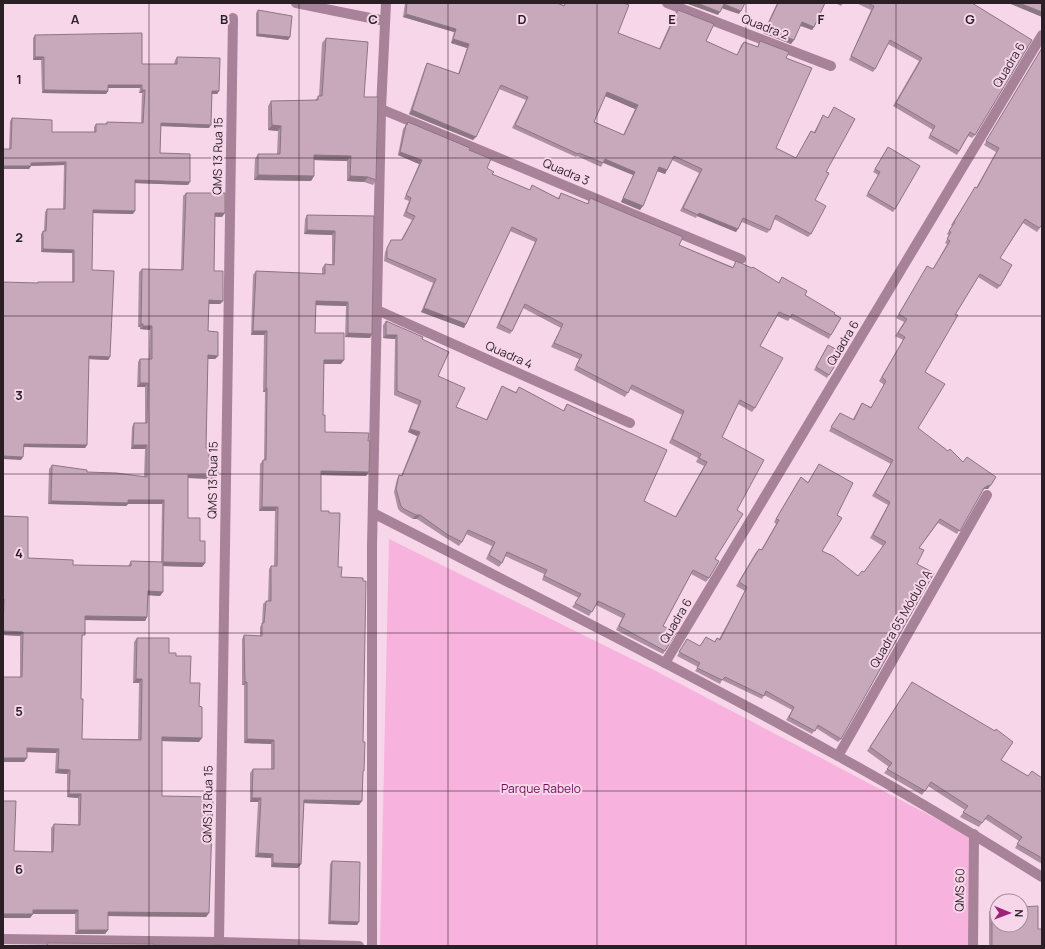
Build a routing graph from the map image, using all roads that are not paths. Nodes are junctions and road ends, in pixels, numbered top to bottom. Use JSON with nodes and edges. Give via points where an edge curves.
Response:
{"nodes":[{"id":1,"x":296,"y":3,"type":"edge"},
{"id":2,"x":386,"y":3,"type":"edge"},
{"id":3,"x":667,"y":3,"type":"edge"},
{"id":4,"x":233,"y":18,"type":"dead end"},
{"id":5,"x":385,"y":22,"type":"junction"},
{"id":6,"x":1042,"y":35,"type":"edge"},
{"id":7,"x":831,"y":66,"type":"dead end"},
{"id":8,"x":381,"y":109,"type":"junction"},
{"id":9,"x":741,"y":259,"type":"dead end"},
{"id":10,"x":377,"y":310,"type":"junction"},
{"id":11,"x":630,"y":423,"type":"dead end"},
{"id":12,"x":987,"y":495,"type":"dead end"},
{"id":13,"x":373,"y":513,"type":"junction"},
{"id":14,"x":665,"y":663,"type":"junction"},
{"id":15,"x":838,"y":756,"type":"junction"},
{"id":16,"x":974,"y":834,"type":"junction"},
{"id":17,"x":1042,"y":877,"type":"edge"},
{"id":18,"x":3,"y":939,"type":"edge"},
{"id":19,"x":219,"y":942,"type":"junction"},
{"id":20,"x":230,"y":944,"type":"edge"},
{"id":21,"x":359,"y":946,"type":"edge"},
{"id":22,"x":372,"y":946,"type":"edge"},
{"id":23,"x":973,"y":946,"type":"edge"}],
"edges":[{"from":1,"to":5,"type":"street"},
{"from":2,"to":5,"type":"street"},
{"from":3,"to":7,"type":"street","name":"Quadra 2"},
{"from":4,"to":19,"type":"street","name":"QMS 13 Rua 15"},
{"from":5,"to":8,"type":"street"},
{"from":6,"to":14,"type":"street","name":"Quadra 6"},
{"from":8,"to":9,"type":"street","name":"Quadra 3"},
{"from":8,"to":10,"type":"street"},
{"from":10,"to":11,"type":"street","name":"Quadra 4"},
{"from":10,"to":13,"type":"street"},
{"from":12,"to":15,"type":"street","name":"Quadra 65 Módulo A"},
{"from":13,"to":14,"type":"street"},
{"from":13,"to":22,"type":"street"},
{"from":14,"to":15,"type":"street"},
{"from":15,"to":16,"type":"street"},
{"from":16,"to":17,"type":"street"},
{"from":16,"to":23,"type":"street","name":"QMS 60"},
{"from":18,"to":19,"type":"street"},
{"from":19,"to":20,"type":"street"},
{"from":20,"to":21,"type":"street"}]}
